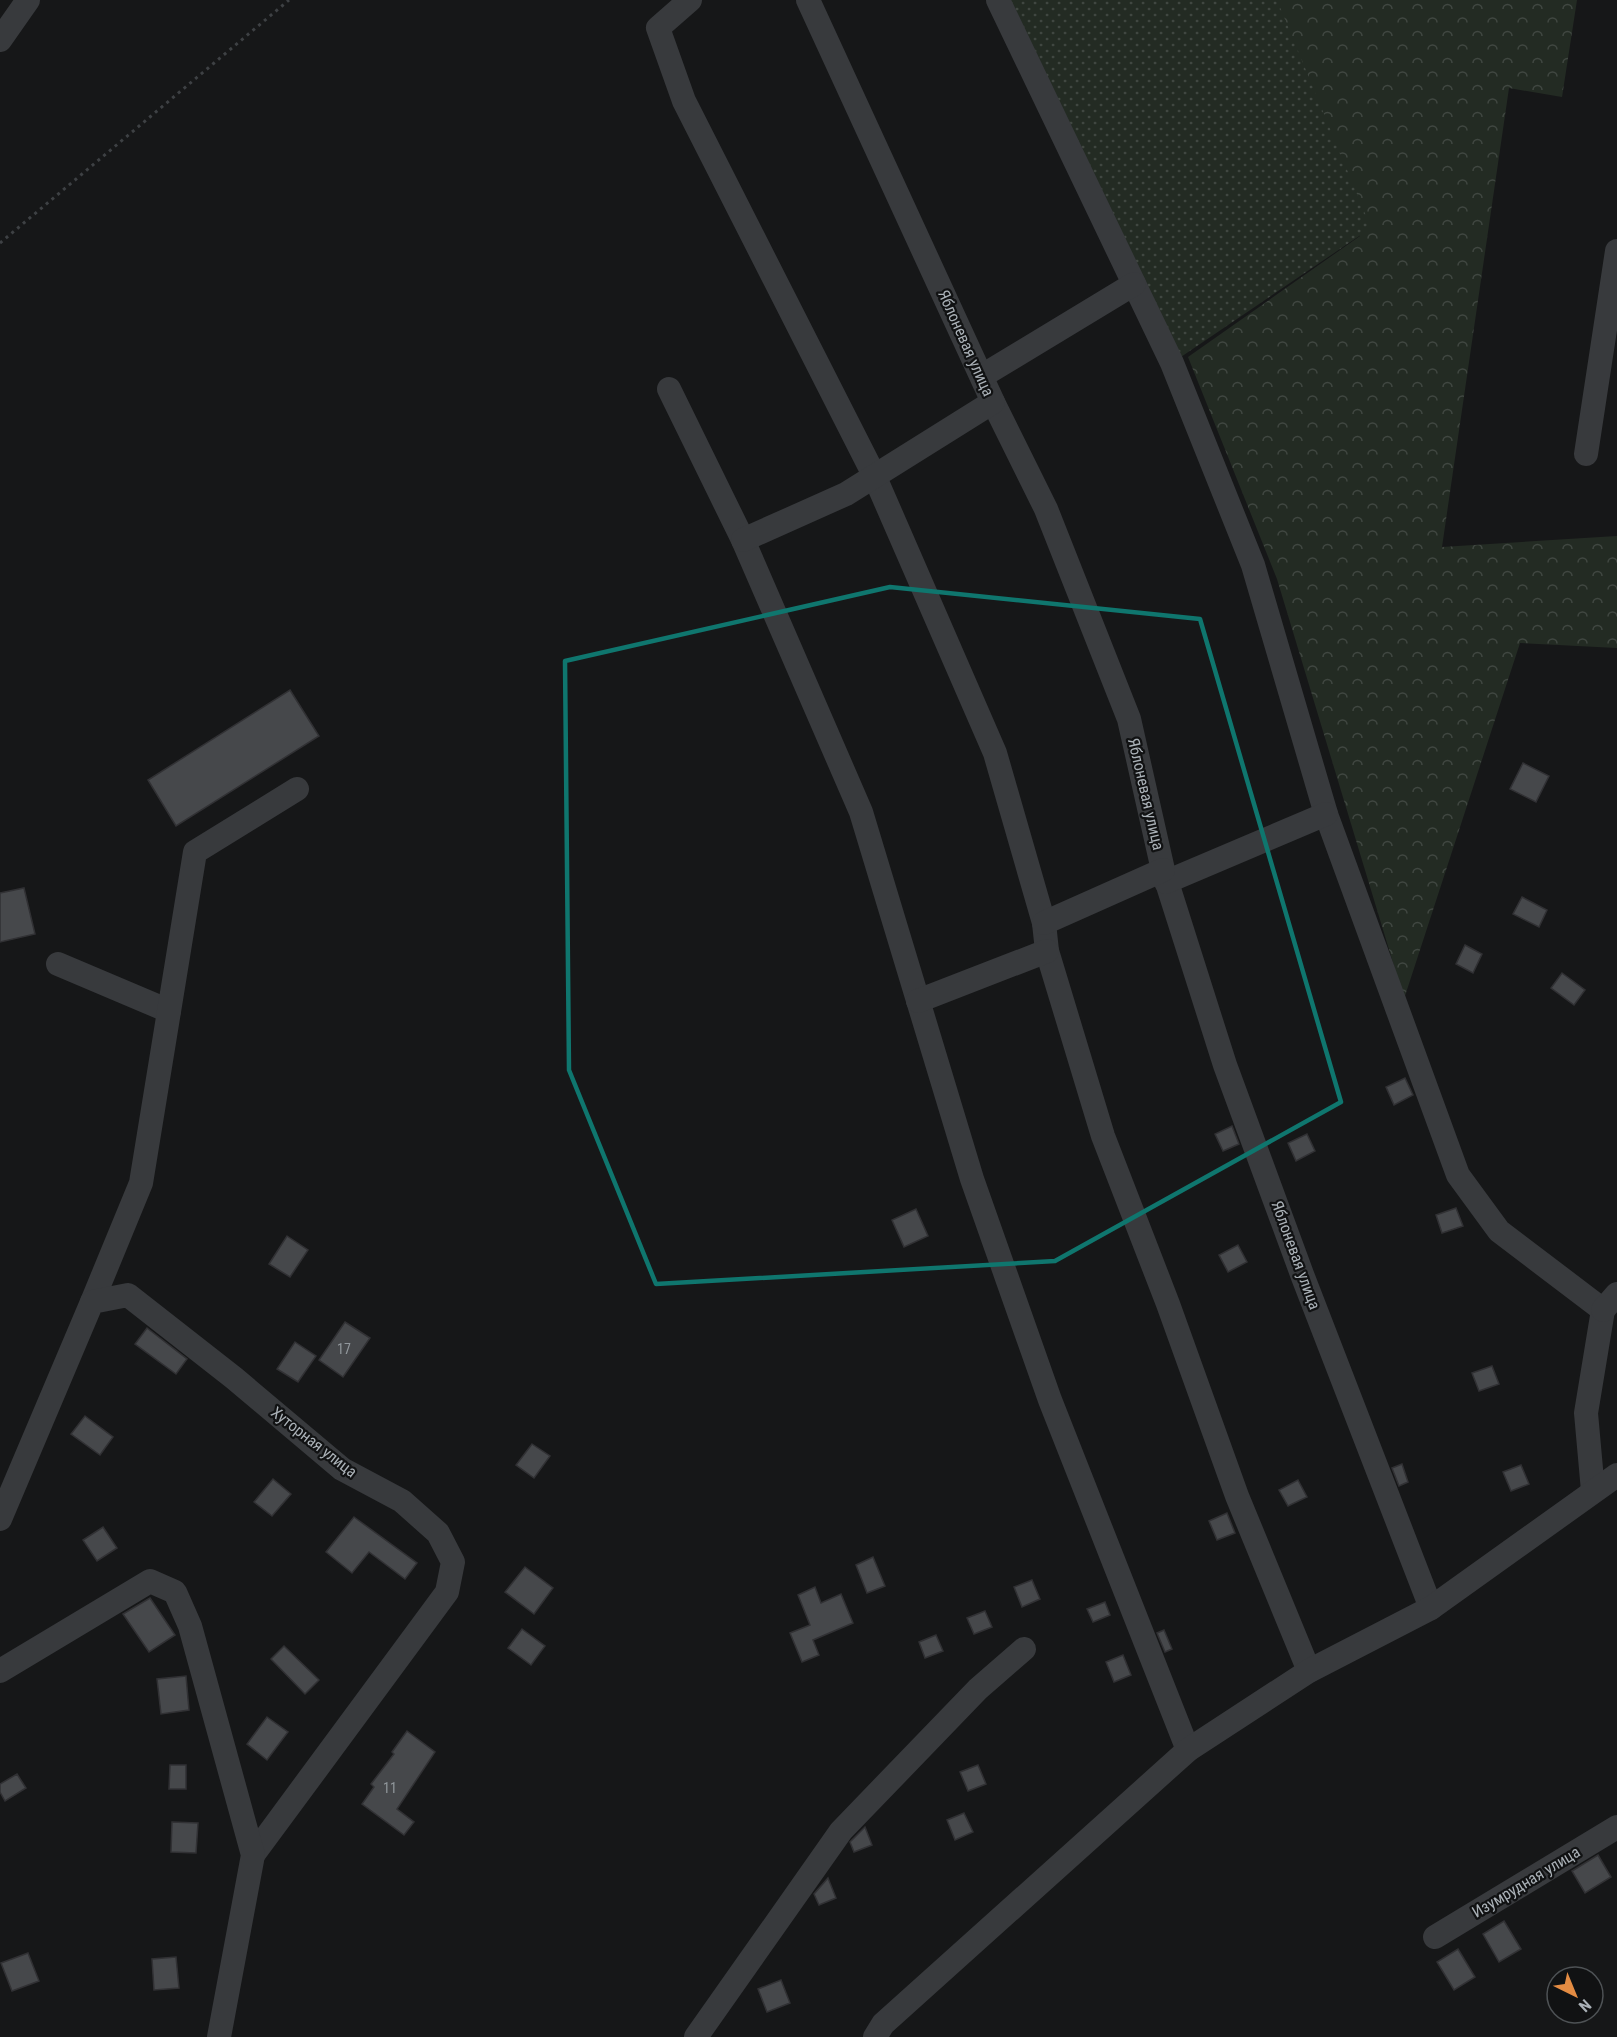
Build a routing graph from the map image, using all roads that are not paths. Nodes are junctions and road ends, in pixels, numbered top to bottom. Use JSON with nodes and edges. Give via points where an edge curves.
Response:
{"nodes":[{"id":1,"x":28,"y":0,"type":"edge"},
{"id":2,"x":690,"y":0,"type":"edge"},
{"id":3,"x":808,"y":0,"type":"edge"},
{"id":4,"x":998,"y":0,"type":"edge"},
{"id":5,"x":1,"y":37,"type":"edge"},
{"id":6,"x":1617,"y":251,"type":"edge"},
{"id":7,"x":1134,"y":285,"type":"junction"},
{"id":8,"x":982,"y":376,"type":"junction"},
{"id":9,"x":669,"y":389,"type":"dead end"},
{"id":10,"x":993,"y":402,"type":"junction"},
{"id":11,"x":1586,"y":454,"type":"dead end"},
{"id":12,"x":874,"y":475,"type":"junction"},
{"id":13,"x":743,"y":540,"type":"junction"},
{"id":14,"x":297,"y":789,"type":"dead end"},
{"id":15,"x":1326,"y":814,"type":"junction"},
{"id":16,"x":1165,"y":876,"type":"junction"},
{"id":17,"x":1044,"y":924,"type":"junction"},
{"id":18,"x":1047,"y":951,"type":"junction"},
{"id":19,"x":58,"y":964,"type":"dead end"},
{"id":20,"x":918,"y":1001,"type":"junction"},
{"id":21,"x":169,"y":1011,"type":"junction"},
{"id":22,"x":92,"y":1302,"type":"junction"},
{"id":23,"x":1610,"y":1302,"type":"edge"},
{"id":24,"x":1617,"y":1475,"type":"edge"},
{"id":25,"x":1593,"y":1491,"type":"junction"},
{"id":26,"x":0,"y":1519,"type":"edge"},
{"id":27,"x":1431,"y":1608,"type":"junction"},
{"id":28,"x":1024,"y":1649,"type":"dead end"},
{"id":29,"x":0,"y":1671,"type":"edge"},
{"id":30,"x":1309,"y":1671,"type":"junction"},
{"id":31,"x":1188,"y":1750,"type":"junction"},
{"id":32,"x":1617,"y":1827,"type":"edge"},
{"id":33,"x":254,"y":1855,"type":"junction"},
{"id":34,"x":1436,"y":1936,"type":"dead end"},
{"id":35,"x":219,"y":2037,"type":"edge"},
{"id":36,"x":696,"y":2037,"type":"edge"},
{"id":37,"x":875,"y":2037,"type":"edge"}],
"edges":[{"from":1,"to":5,"type":"street"},
{"from":2,"to":12,"type":"street","via":[[658,28],[684,101]]},
{"from":3,"to":8,"type":"street","name":"Яблоневая улица"},
{"from":4,"to":7,"type":"street"},
{"from":6,"to":11,"type":"street"},
{"from":7,"to":8,"type":"street"},
{"from":7,"to":15,"type":"street","via":[[1172,363],[1253,565]]},
{"from":8,"to":10,"type":"street","name":"Яблоневая улица"},
{"from":9,"to":13,"type":"street"},
{"from":10,"to":12,"type":"street"},
{"from":10,"to":16,"type":"street","name":"Яблоневая улица","via":[[1046,508],[1129,719]]},
{"from":12,"to":13,"type":"street","via":[[846,494]]},
{"from":12,"to":17,"type":"street","via":[[995,753]]},
{"from":13,"to":20,"type":"street","via":[[861,812]]},
{"from":14,"to":21,"type":"street","via":[[195,852]]},
{"from":15,"to":16,"type":"street"},
{"from":15,"to":23,"type":"street","via":[[1458,1176],[1499,1232]]},
{"from":16,"to":17,"type":"street"},
{"from":16,"to":27,"type":"street","name":"Яблоневая улица","via":[[1229,1076]]},
{"from":17,"to":18,"type":"street"},
{"from":18,"to":20,"type":"street"},
{"from":18,"to":30,"type":"street","via":[[1103,1136],[1237,1496]]},
{"from":19,"to":21,"type":"street"},
{"from":20,"to":31,"type":"street","via":[[972,1179],[1050,1400]]},
{"from":21,"to":22,"type":"street","via":[[141,1183]]},
{"from":22,"to":26,"type":"street"},
{"from":22,"to":33,"type":"street","name":"Хуторная улица","via":[[128,1295],[342,1469],[402,1501],[438,1533],[453,1562],[447,1592]]},
{"from":23,"to":25,"type":"street","via":[[1586,1413]]},
{"from":24,"to":25,"type":"street"},
{"from":25,"to":27,"type":"street"},
{"from":27,"to":30,"type":"street"},
{"from":28,"to":36,"type":"street","via":[[978,1689],[841,1831]]},
{"from":29,"to":33,"type":"street","via":[[150,1581],[175,1592],[190,1626]]},
{"from":30,"to":31,"type":"street"},
{"from":31,"to":37,"type":"street","via":[[883,2024]]},
{"from":32,"to":34,"type":"street","name":"Изумрудная улица"},
{"from":33,"to":35,"type":"street"}]}
